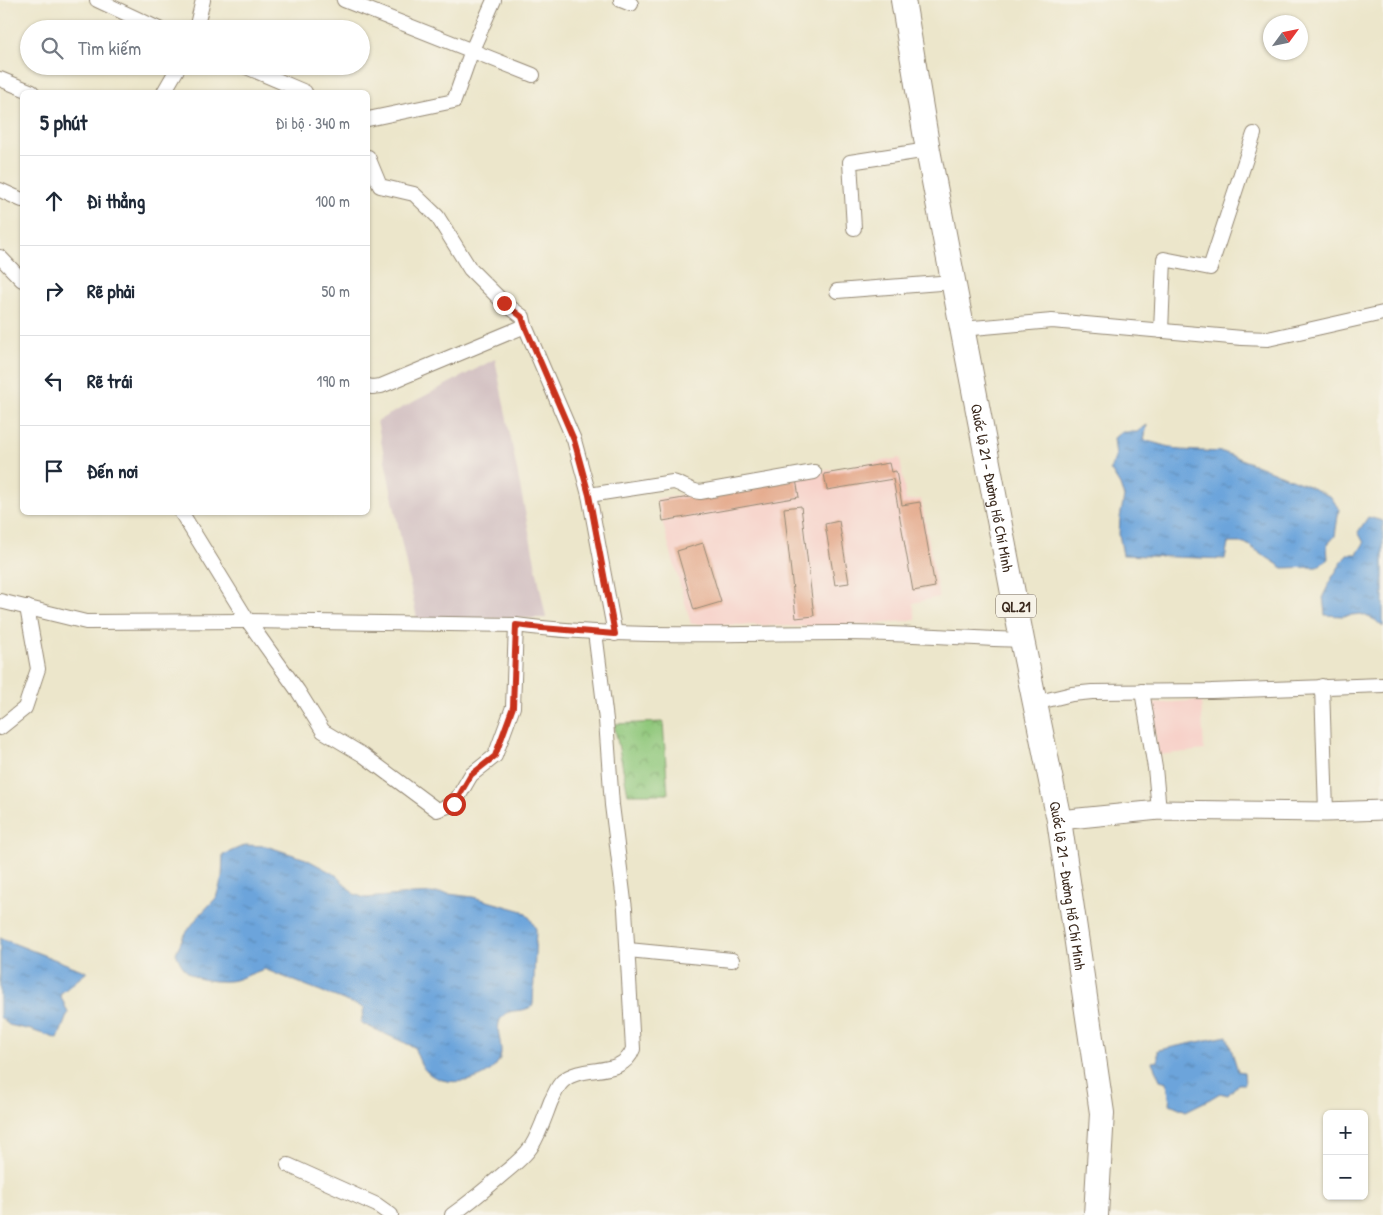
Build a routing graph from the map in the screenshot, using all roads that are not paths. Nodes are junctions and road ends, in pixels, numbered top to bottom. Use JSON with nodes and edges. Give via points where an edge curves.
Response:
{"nodes":[{"id":1,"x":97,"y":0,"type":"edge"},
{"id":2,"x":203,"y":0,"type":"edge"},
{"id":3,"x":344,"y":0,"type":"edge"},
{"id":4,"x":494,"y":0,"type":"edge"},
{"id":5,"x":903,"y":0,"type":"edge"},
{"id":6,"x":140,"y":20,"type":"edge"},
{"id":7,"x":198,"y":20,"type":"edge"},
{"id":8,"x":472,"y":50,"type":"junction"},
{"id":9,"x":174,"y":75,"type":"edge"},
{"id":10,"x":265,"y":75,"type":"edge"},
{"id":11,"x":533,"y":75,"type":"dead end"},
{"id":12,"x":0,"y":79,"type":"edge"},
{"id":13,"x":27,"y":90,"type":"edge"},
{"id":14,"x":165,"y":90,"type":"edge"},
{"id":15,"x":300,"y":90,"type":"edge"},
{"id":16,"x":370,"y":118,"type":"edge"},
{"id":17,"x":1254,"y":134,"type":"dead end"},
{"id":18,"x":928,"y":150,"type":"junction"},
{"id":19,"x":370,"y":162,"type":"edge"},
{"id":20,"x":0,"y":190,"type":"edge"},
{"id":21,"x":20,"y":199,"type":"edge"},
{"id":22,"x":854,"y":228,"type":"dead end"},
{"id":23,"x":0,"y":257,"type":"edge"},
{"id":24,"x":20,"y":278,"type":"edge"},
{"id":25,"x":953,"y":282,"type":"junction"},
{"id":26,"x":837,"y":290,"type":"dead end"},
{"id":27,"x":1383,"y":313,"type":"edge"},
{"id":28,"x":525,"y":326,"type":"junction"},
{"id":29,"x":962,"y":329,"type":"junction"},
{"id":30,"x":1161,"y":331,"type":"junction"},
{"id":31,"x":370,"y":386,"type":"edge"},
{"id":32,"x":814,"y":472,"type":"dead end"},
{"id":33,"x":589,"y":495,"type":"junction"},
{"id":34,"x":183,"y":515,"type":"edge"},
{"id":35,"x":0,"y":600,"type":"edge"},
{"id":36,"x":27,"y":607,"type":"junction"},
{"id":37,"x":248,"y":621,"type":"junction"},
{"id":38,"x":516,"y":625,"type":"junction"},
{"id":39,"x":596,"y":632,"type":"junction"},
{"id":40,"x":615,"y":634,"type":"junction"},
{"id":41,"x":1022,"y":640,"type":"junction"},
{"id":42,"x":1383,"y":685,"type":"edge"},
{"id":43,"x":1322,"y":686,"type":"junction"},
{"id":44,"x":1142,"y":691,"type":"junction"},
{"id":45,"x":1035,"y":703,"type":"junction"},
{"id":46,"x":0,"y":728,"type":"edge"},
{"id":47,"x":1159,"y":810,"type":"junction"},
{"id":48,"x":1383,"y":810,"type":"edge"},
{"id":49,"x":1326,"y":812,"type":"junction"},
{"id":50,"x":1059,"y":820,"type":"junction"},
{"id":51,"x":628,"y":950,"type":"junction"},
{"id":52,"x":732,"y":960,"type":"dead end"},
{"id":53,"x":288,"y":1165,"type":"dead end"},
{"id":54,"x":391,"y":1215,"type":"edge"},
{"id":55,"x":452,"y":1215,"type":"edge"},
{"id":56,"x":1096,"y":1215,"type":"edge"}],
"edges":[{"from":1,"to":6,"type":"street"},
{"from":2,"to":7,"type":"street"},
{"from":3,"to":8,"type":"street"},
{"from":4,"to":8,"type":"street"},
{"from":5,"to":18,"type":"highway","name":"Quốc lộ 21 - Đường Hồ Chí Minh","number":"QL.21"},
{"from":8,"to":11,"type":"street"},
{"from":8,"to":16,"type":"street","via":[[454,101]]},
{"from":9,"to":14,"type":"street"},
{"from":10,"to":15,"type":"street"},
{"from":12,"to":13,"type":"street"},
{"from":17,"to":30,"type":"street","via":[[1210,268],[1164,259]]},
{"from":18,"to":22,"type":"street","via":[[850,162]]},
{"from":18,"to":25,"type":"highway","name":"Quốc lộ 21 - Đường Hồ Chí Minh","number":"QL.21"},
{"from":19,"to":28,"type":"street","via":[[380,186],[414,194],[437,216],[470,269],[522,317]]},
{"from":20,"to":21,"type":"street"},
{"from":23,"to":24,"type":"street"},
{"from":25,"to":26,"type":"street"},
{"from":25,"to":29,"type":"highway","name":"Quốc lộ 21 - Đường Hồ Chí Minh","number":"QL.21"},
{"from":27,"to":30,"type":"street","via":[[1268,339]]},
{"from":28,"to":31,"type":"street","via":[[381,386]]},
{"from":28,"to":33,"type":"street","via":[[574,440]]},
{"from":29,"to":30,"type":"street","via":[[1052,321]]},
{"from":29,"to":41,"type":"highway","name":"Quốc lộ 21 - Đường Hồ Chí Minh","number":"QL.21"},
{"from":32,"to":33,"type":"street","via":[[700,492],[673,482]]},
{"from":33,"to":40,"type":"street"},
{"from":34,"to":37,"type":"street"},
{"from":35,"to":36,"type":"street"},
{"from":36,"to":37,"type":"street","via":[[86,622]]},
{"from":36,"to":46,"type":"street","via":[[38,668],[25,708]]},
{"from":37,"to":38,"type":"street"},
{"from":37,"to":38,"type":"street","via":[[323,731],[363,755],[437,810],[454,804],[471,775],[495,756],[513,707]]},
{"from":38,"to":39,"type":"street"},
{"from":39,"to":40,"type":"street"},
{"from":39,"to":51,"type":"street"},
{"from":40,"to":41,"type":"street","via":[[843,633]]},
{"from":41,"to":45,"type":"highway","name":"Quốc lộ 21 - Đường Hồ Chí Minh","number":"QL.21"},
{"from":42,"to":43,"type":"street"},
{"from":43,"to":44,"type":"street","via":[[1211,692]]},
{"from":43,"to":49,"type":"street"},
{"from":44,"to":45,"type":"street","via":[[1072,694]]},
{"from":44,"to":47,"type":"street"},
{"from":45,"to":50,"type":"highway","name":"Quốc lộ 21 - Đường Hồ Chí Minh","number":"QL.21"},
{"from":47,"to":49,"type":"street"},
{"from":47,"to":50,"type":"street"},
{"from":48,"to":49,"type":"street"},
{"from":50,"to":56,"type":"highway","name":"Quốc lộ 21 - Đường Hồ Chí Minh","number":"QL.21","via":[[1102,1113]]},
{"from":51,"to":52,"type":"street"},
{"from":51,"to":55,"type":"street","via":[[633,1049],[630,1058],[619,1066],[572,1075],[563,1081],[530,1147],[471,1202]]},
{"from":53,"to":54,"type":"street","via":[[377,1205]]}]}
